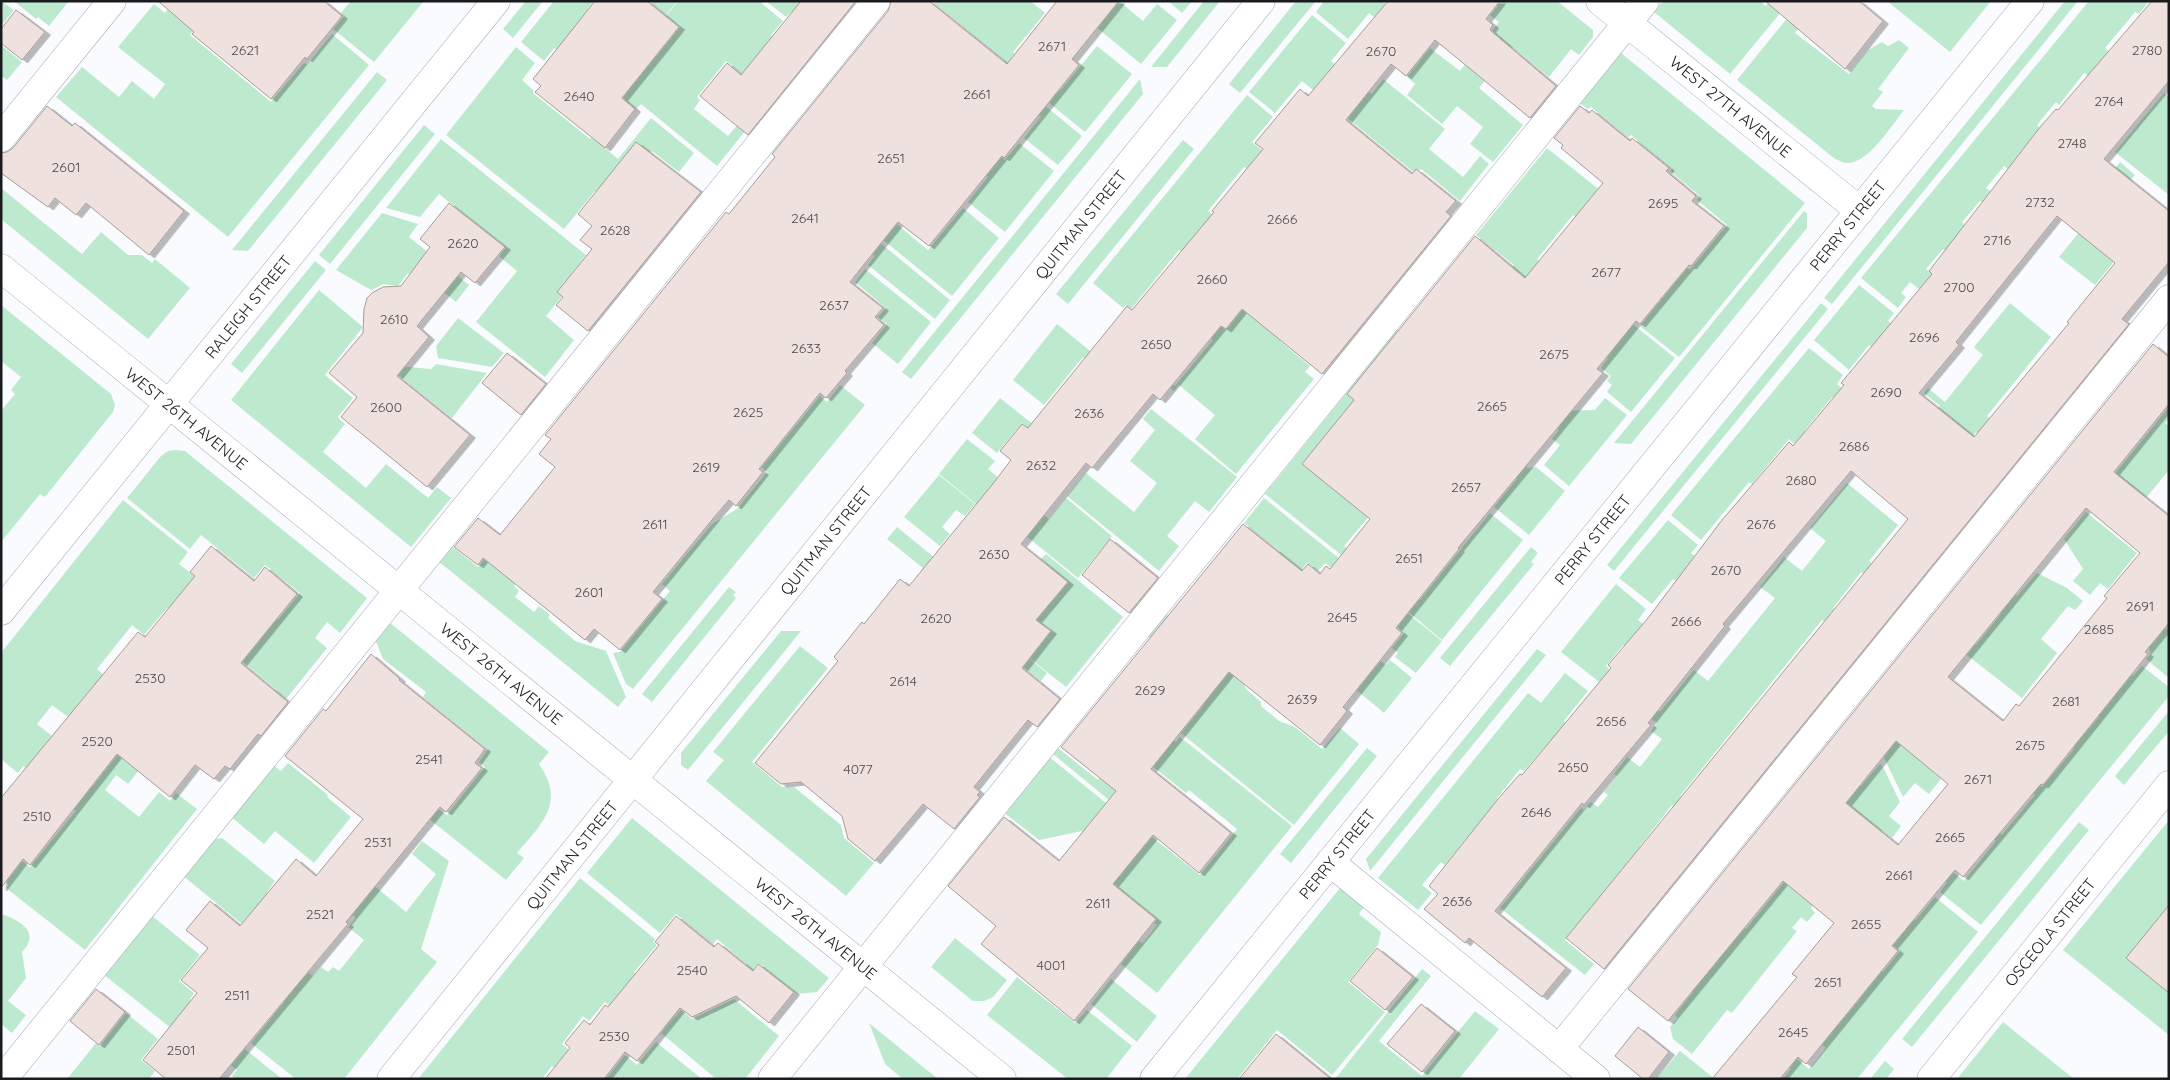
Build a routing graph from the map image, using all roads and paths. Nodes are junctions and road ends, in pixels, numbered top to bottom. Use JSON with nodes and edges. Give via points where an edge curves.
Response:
{"nodes":[{"id":1,"x":112,"y":1,"type":"edge"},
{"id":2,"x":496,"y":1,"type":"edge"},
{"id":3,"x":876,"y":1,"type":"edge"},
{"id":4,"x":1261,"y":1,"type":"edge"},
{"id":5,"x":1600,"y":1,"type":"edge"},
{"id":6,"x":1645,"y":1,"type":"edge"},
{"id":7,"x":2030,"y":1,"type":"edge"},
{"id":8,"x":1627,"y":23,"type":"junction"},
{"id":9,"x":1,"y":138,"type":"edge"},
{"id":10,"x":1860,"y":211,"type":"junction"},
{"id":11,"x":1,"y":268,"type":"edge"},
{"id":12,"x":2169,"y":299,"type":"edge"},
{"id":13,"x":169,"y":404,"type":"junction"},
{"id":14,"x":399,"y":590,"type":"junction"},
{"id":15,"x":1,"y":611,"type":"edge"},
{"id":16,"x":633,"y":779,"type":"junction"},
{"id":17,"x":2169,"y":785,"type":"edge"},
{"id":18,"x":1330,"y":862,"type":"junction"},
{"id":19,"x":863,"y":966,"type":"junction"},
{"id":20,"x":1559,"y":1049,"type":"junction"},
{"id":21,"x":10,"y":1072,"type":"edge"},
{"id":22,"x":391,"y":1079,"type":"edge"},
{"id":23,"x":772,"y":1079,"type":"edge"},
{"id":24,"x":1002,"y":1079,"type":"edge"},
{"id":25,"x":1154,"y":1079,"type":"edge"},
{"id":26,"x":1596,"y":1079,"type":"edge"},
{"id":27,"x":1931,"y":1079,"type":"edge"}],
"edges":[{"from":1,"to":9,"type":"street"},
{"from":2,"to":13,"type":"street","name":"RALEIGH STREET"},
{"from":3,"to":14,"type":"street"},
{"from":4,"to":16,"type":"street","name":"QUITMAN STREET"},
{"from":5,"to":8,"type":"street","name":"WEST 27TH AVENUE"},
{"from":6,"to":8,"type":"street"},
{"from":7,"to":10,"type":"street","name":"PERRY STREET"},
{"from":8,"to":10,"type":"street","name":"WEST 27TH AVENUE"},
{"from":8,"to":19,"type":"street"},
{"from":10,"to":18,"type":"street","name":"PERRY STREET"},
{"from":11,"to":13,"type":"street","name":"WEST 26TH AVENUE"},
{"from":12,"to":20,"type":"street"},
{"from":13,"to":14,"type":"street","name":"WEST 26TH AVENUE"},
{"from":13,"to":15,"type":"street","name":"RALEIGH STREET"},
{"from":14,"to":16,"type":"street","name":"WEST 26TH AVENUE"},
{"from":14,"to":21,"type":"street"},
{"from":16,"to":19,"type":"street","name":"WEST 26TH AVENUE"},
{"from":16,"to":22,"type":"street","name":"QUITMAN STREET"},
{"from":17,"to":27,"type":"street","name":"OSCEOLA STREET"},
{"from":18,"to":20,"type":"street"},
{"from":18,"to":25,"type":"street","name":"PERRY STREET"},
{"from":19,"to":23,"type":"street"},
{"from":19,"to":24,"type":"street","name":"WEST 26TH AVENUE"},
{"from":20,"to":26,"type":"street"}]}
